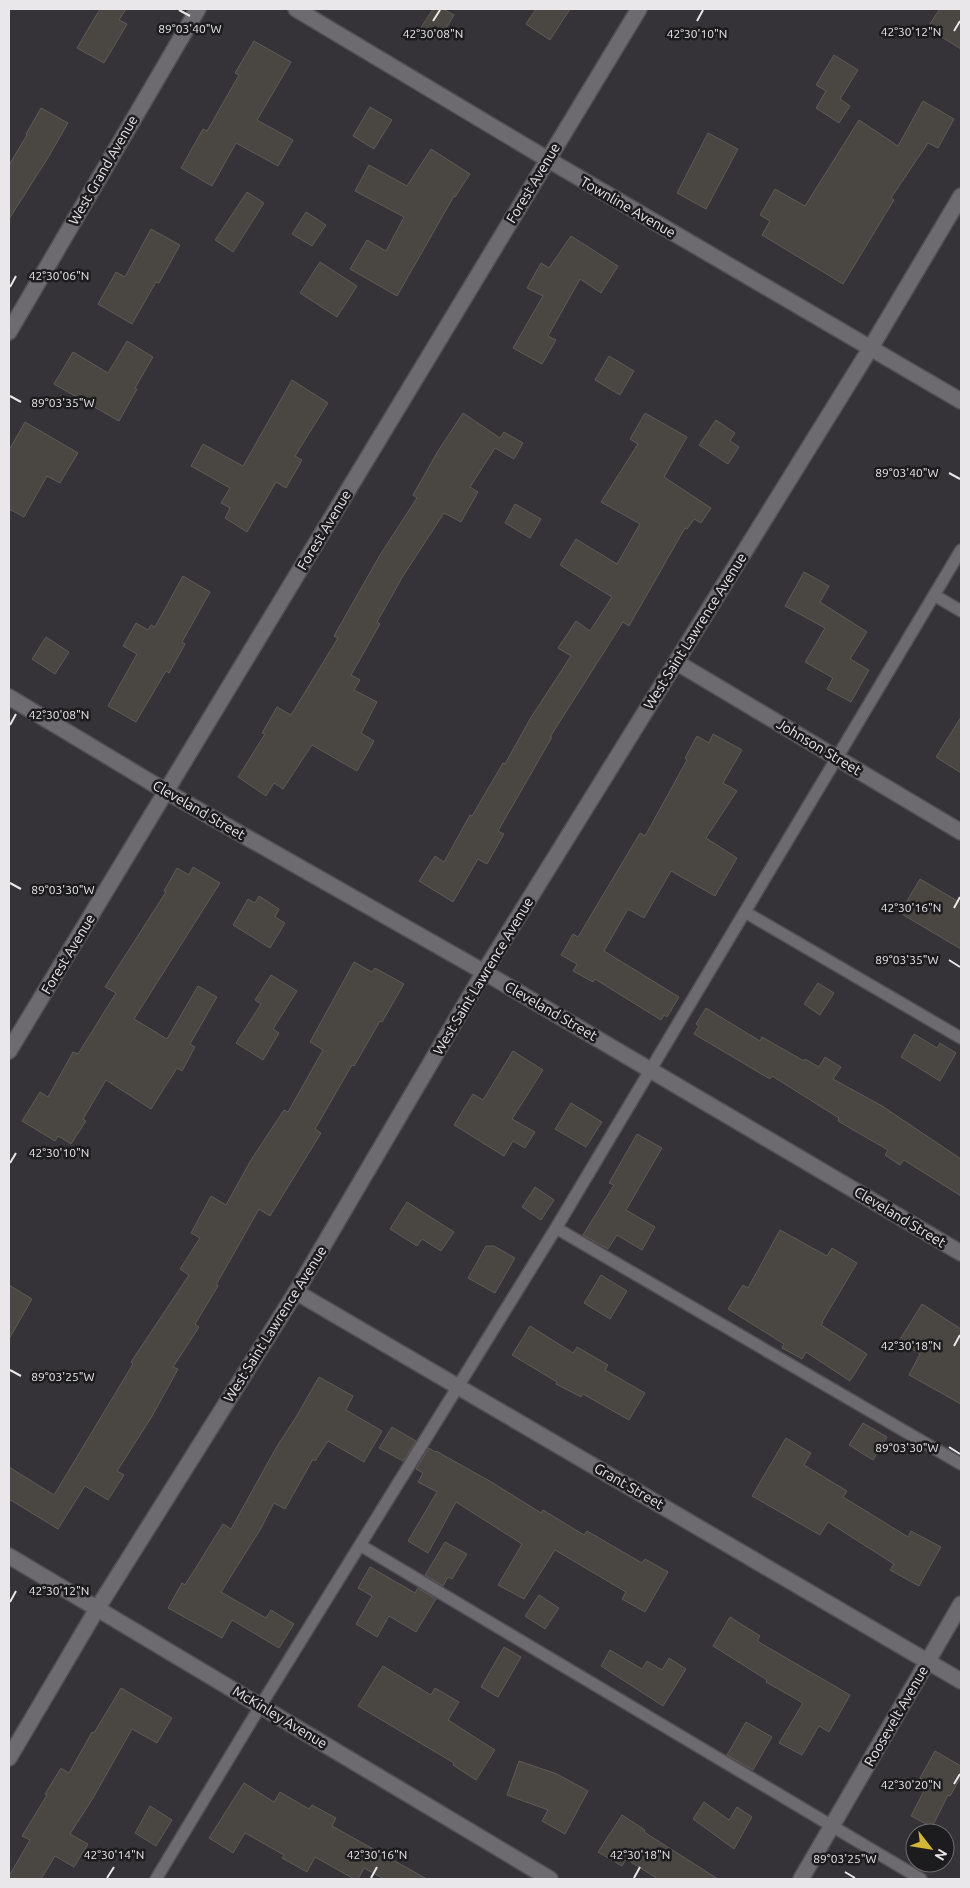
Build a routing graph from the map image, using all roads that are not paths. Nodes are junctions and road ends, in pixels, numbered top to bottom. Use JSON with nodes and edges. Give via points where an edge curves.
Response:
{"nodes":[{"id":1,"x":198,"y":9,"type":"edge"},
{"id":2,"x":296,"y":9,"type":"edge"},
{"id":3,"x":639,"y":9,"type":"edge"},
{"id":4,"x":547,"y":159,"type":"junction"},
{"id":5,"x":961,"y":196,"type":"edge"},
{"id":6,"x":9,"y":332,"type":"edge"},
{"id":7,"x":870,"y":349,"type":"junction"},
{"id":8,"x":961,"y":402,"type":"edge"},
{"id":9,"x":961,"y":550,"type":"edge"},
{"id":10,"x":934,"y":595,"type":"junction"},
{"id":11,"x":961,"y":611,"type":"edge"},
{"id":12,"x":676,"y":662,"type":"junction"},
{"id":13,"x":9,"y":696,"type":"edge"},
{"id":14,"x":836,"y":757,"type":"junction"},
{"id":15,"x":167,"y":792,"type":"junction"},
{"id":16,"x":961,"y":832,"type":"edge"},
{"id":17,"x":745,"y":912,"type":"junction"},
{"id":18,"x":484,"y":972,"type":"junction"},
{"id":19,"x":961,"y":1038,"type":"edge"},
{"id":20,"x":9,"y":1051,"type":"edge"},
{"id":21,"x":649,"y":1069,"type":"junction"},
{"id":22,"x":556,"y":1228,"type":"junction"},
{"id":23,"x":961,"y":1253,"type":"edge"},
{"id":24,"x":296,"y":1292,"type":"junction"},
{"id":25,"x":459,"y":1386,"type":"junction"},
{"id":26,"x":961,"y":1464,"type":"edge"},
{"id":27,"x":360,"y":1545,"type":"junction"},
{"id":28,"x":9,"y":1556,"type":"edge"},
{"id":29,"x":961,"y":1604,"type":"edge"},
{"id":30,"x":97,"y":1609,"type":"junction"},
{"id":31,"x":927,"y":1661,"type":"junction"},
{"id":32,"x":961,"y":1681,"type":"edge"},
{"id":33,"x":261,"y":1705,"type":"junction"},
{"id":34,"x":9,"y":1758,"type":"edge"},
{"id":35,"x":832,"y":1828,"type":"junction"},
{"id":36,"x":156,"y":1879,"type":"edge"},
{"id":37,"x":550,"y":1879,"type":"edge"},
{"id":38,"x":801,"y":1879,"type":"edge"},
{"id":39,"x":921,"y":1879,"type":"edge"}],
"edges":[{"from":1,"to":6,"type":"street","name":"West Grand Avenue"},
{"from":2,"to":4,"type":"street","name":"Townline Avenue"},
{"from":3,"to":4,"type":"street","name":"Forest Avenue"},
{"from":4,"to":7,"type":"street","name":"Townline Avenue"},
{"from":4,"to":15,"type":"street","name":"Forest Avenue"},
{"from":5,"to":7,"type":"street","name":"West Saint Lawrence Avenue"},
{"from":7,"to":8,"type":"street","name":"Townline Avenue"},
{"from":7,"to":12,"type":"street","name":"West Saint Lawrence Avenue"},
{"from":9,"to":10,"type":"lane"},
{"from":10,"to":11,"type":"lane"},
{"from":10,"to":14,"type":"lane"},
{"from":12,"to":14,"type":"street","name":"Johnson Street"},
{"from":12,"to":18,"type":"street","name":"West Saint Lawrence Avenue"},
{"from":13,"to":15,"type":"street","name":"Cleveland Street"},
{"from":14,"to":16,"type":"street","name":"Johnson Street"},
{"from":14,"to":17,"type":"lane"},
{"from":15,"to":18,"type":"street","name":"Cleveland Street"},
{"from":15,"to":20,"type":"street","name":"Forest Avenue"},
{"from":17,"to":19,"type":"lane"},
{"from":17,"to":21,"type":"lane"},
{"from":18,"to":21,"type":"street","name":"Cleveland Street"},
{"from":18,"to":24,"type":"street","name":"West Saint Lawrence Avenue"},
{"from":21,"to":22,"type":"lane"},
{"from":21,"to":23,"type":"street","name":"Cleveland Street"},
{"from":22,"to":25,"type":"lane"},
{"from":22,"to":26,"type":"lane"},
{"from":24,"to":25,"type":"street","name":"Grant Street"},
{"from":24,"to":30,"type":"street","name":"West Saint Lawrence Avenue"},
{"from":25,"to":27,"type":"lane"},
{"from":25,"to":31,"type":"street","name":"Grant Street"},
{"from":27,"to":33,"type":"lane"},
{"from":27,"to":35,"type":"lane"},
{"from":28,"to":30,"type":"street","name":"McKinley Avenue"},
{"from":29,"to":31,"type":"street","name":"Roosevelt Avenue"},
{"from":30,"to":33,"type":"street","name":"McKinley Avenue"},
{"from":30,"to":34,"type":"street","name":"West Saint Lawrence Avenue"},
{"from":31,"to":32,"type":"street","name":"Grant Street"},
{"from":31,"to":35,"type":"street","name":"Roosevelt Avenue"},
{"from":33,"to":36,"type":"lane"},
{"from":33,"to":37,"type":"street","name":"McKinley Avenue"},
{"from":35,"to":38,"type":"street","name":"Roosevelt Avenue"},
{"from":35,"to":39,"type":"lane"}]}
